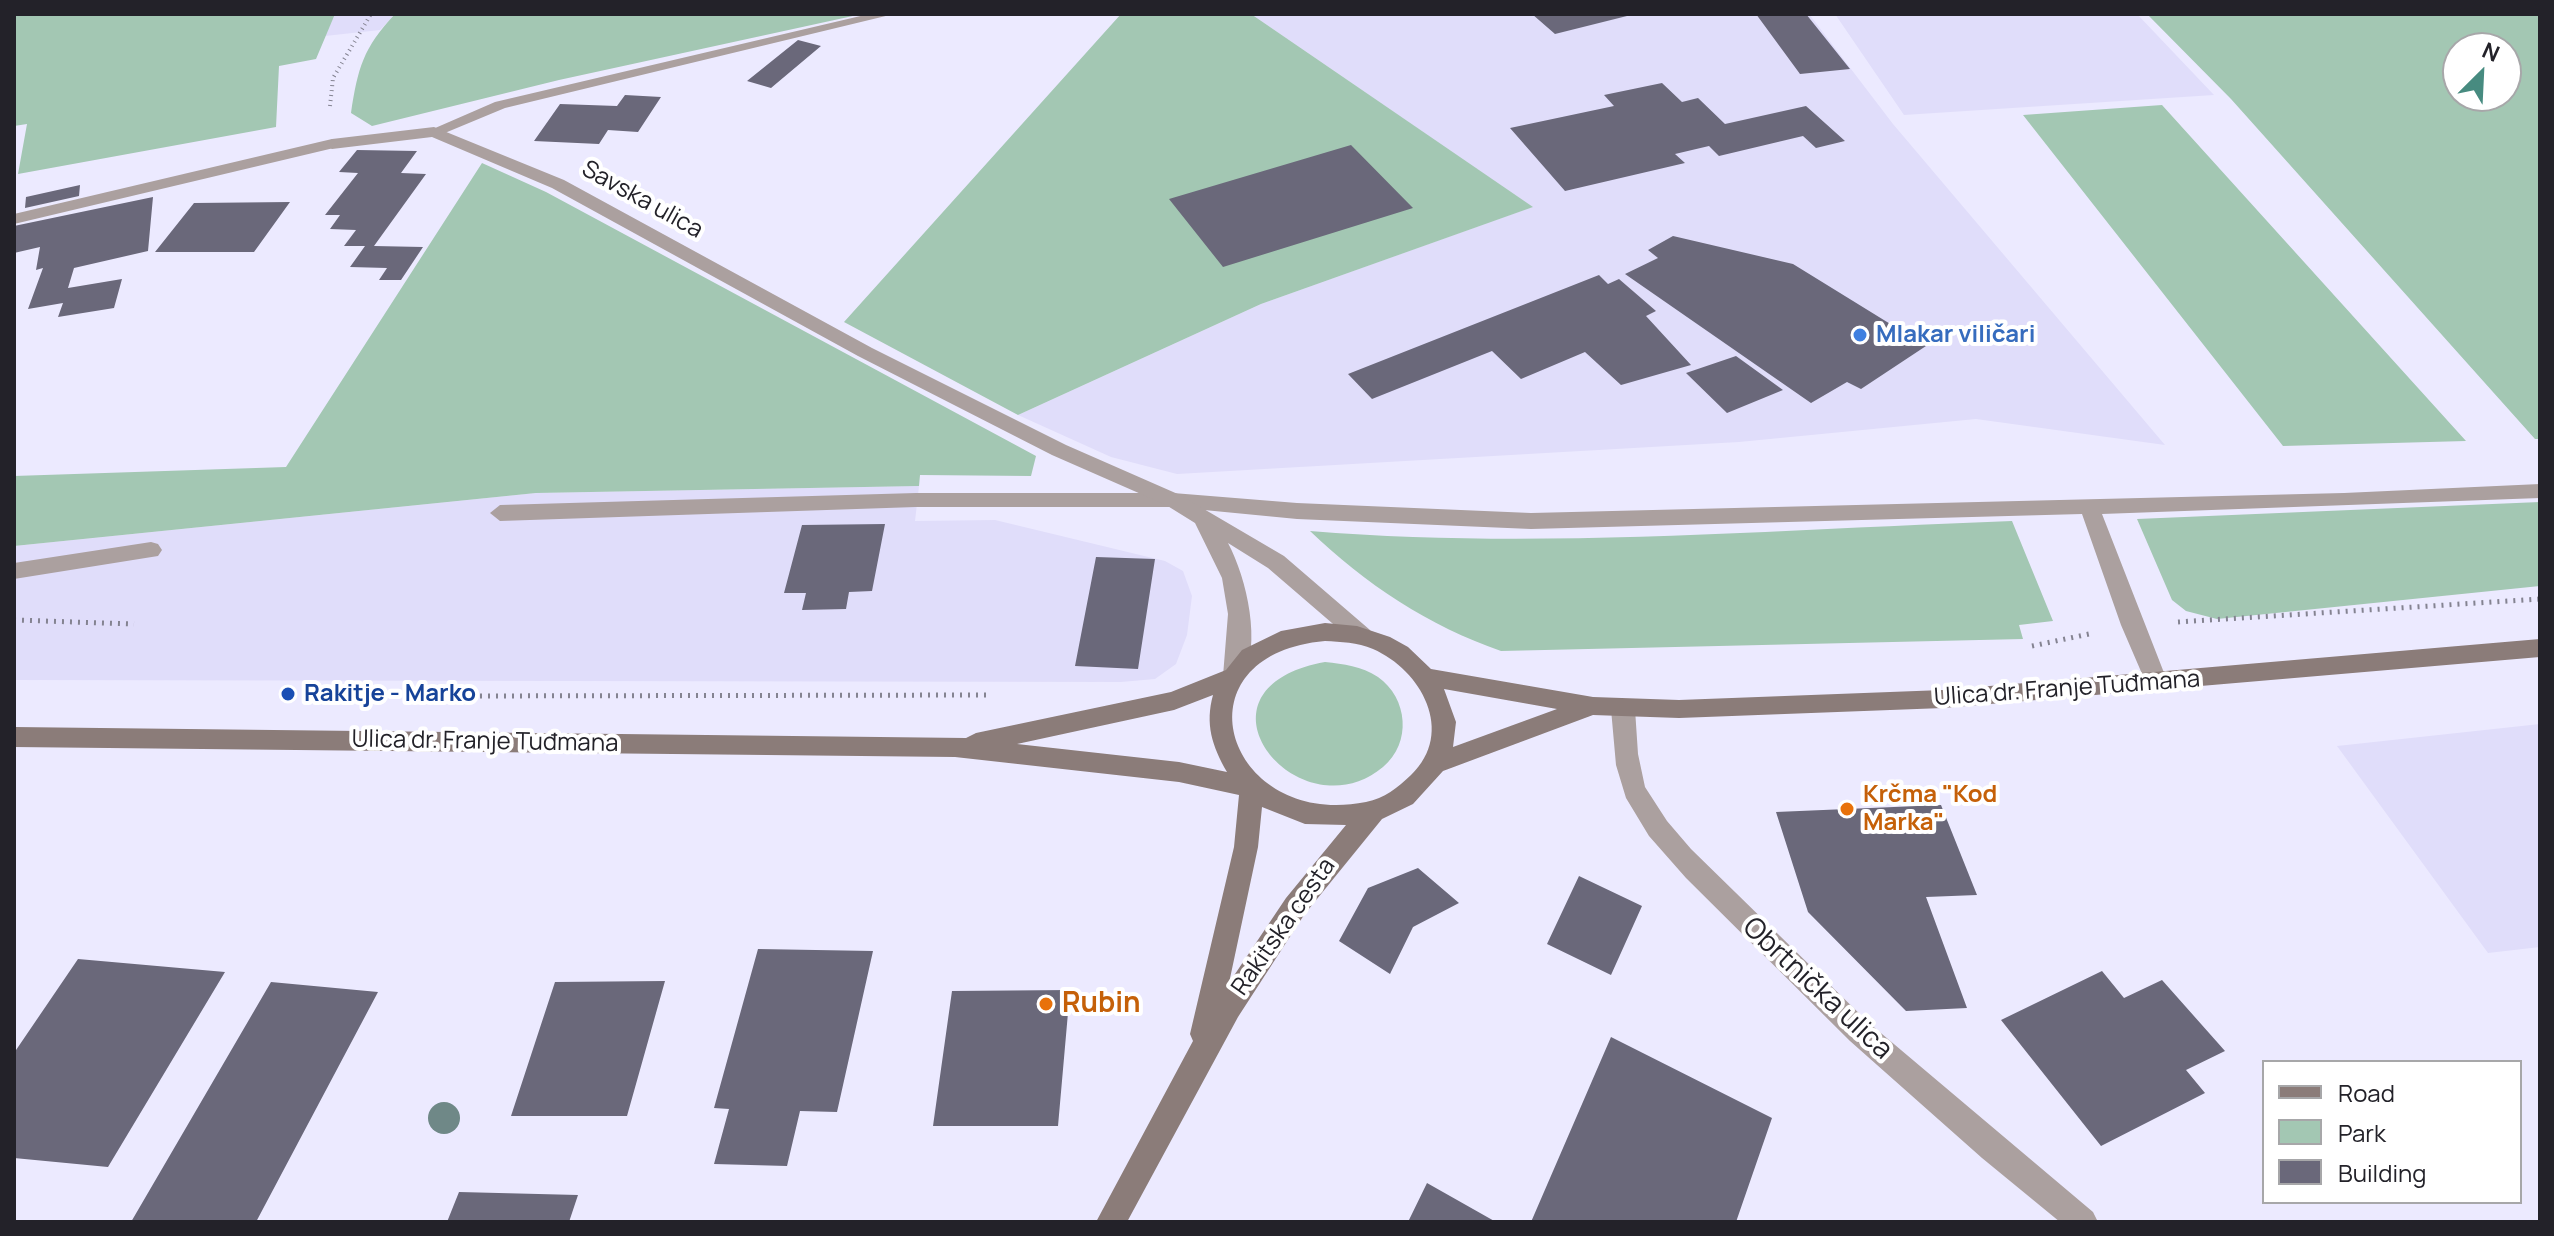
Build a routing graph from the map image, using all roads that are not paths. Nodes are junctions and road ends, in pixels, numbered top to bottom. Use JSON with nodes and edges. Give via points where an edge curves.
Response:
{"nodes":[{"id":1,"x":887,"y":14,"type":"edge"},
{"id":2,"x":434,"y":132,"type":"junction"},
{"id":3,"x":14,"y":219,"type":"edge"},
{"id":4,"x":2540,"y":491,"type":"edge"},
{"id":5,"x":1173,"y":500,"type":"junction"},
{"id":6,"x":2089,"y":506,"type":"junction"},
{"id":7,"x":500,"y":513,"type":"dead end"},
{"id":8,"x":1202,"y":519,"type":"junction"},
{"id":9,"x":151,"y":550,"type":"dead end"},
{"id":10,"x":14,"y":571,"type":"edge"},
{"id":11,"x":1362,"y":636,"type":"junction"},
{"id":12,"x":2540,"y":648,"type":"edge"},
{"id":13,"x":1234,"y":676,"type":"junction"},
{"id":14,"x":1427,"y":677,"type":"junction"},
{"id":15,"x":2157,"y":683,"type":"junction"},
{"id":16,"x":1593,"y":706,"type":"junction"},
{"id":17,"x":1623,"y":709,"type":"junction"},
{"id":18,"x":14,"y":737,"type":"edge"},
{"id":19,"x":955,"y":747,"type":"junction"},
{"id":20,"x":1435,"y":764,"type":"junction"},
{"id":21,"x":1252,"y":788,"type":"junction"},
{"id":22,"x":1373,"y":812,"type":"junction"},
{"id":23,"x":1201,"y":1048,"type":"junction"},
{"id":24,"x":1111,"y":1222,"type":"edge"},
{"id":25,"x":2083,"y":1222,"type":"edge"}],
"edges":[{"from":1,"to":2,"type":"street","via":[[500,105]]},
{"from":2,"to":3,"type":"street","name":"Savska ulica","via":[[332,144]]},
{"from":2,"to":5,"type":"street","name":"Savska ulica","via":[[558,184],[865,352],[1059,450]]},
{"from":4,"to":6,"type":"street"},
{"from":5,"to":6,"type":"street","via":[[1531,521]]},
{"from":5,"to":7,"type":"street","via":[[916,500]]},
{"from":5,"to":8,"type":"street","name":"Savska ulica"},
{"from":6,"to":15,"type":"street"},
{"from":8,"to":11,"type":"street","name":"Savska ulica","via":[[1276,562]]},
{"from":8,"to":13,"type":"street","name":"Savska ulica","via":[[1222,547],[1235,579],[1241,626]]},
{"from":9,"to":10,"type":"street"},
{"from":11,"to":13,"type":"main road","via":[[1325,632],[1289,637],[1258,652]]},
{"from":11,"to":14,"type":"main road","via":[[1402,653]]},
{"from":12,"to":15,"type":"main road","name":"Ulica dr. Franje Tuđmana"},
{"from":13,"to":19,"type":"main road","name":"Ulica dr. Franje Tuđmana","via":[[1160,704]]},
{"from":13,"to":21,"type":"main road","via":[[1220,705],[1219,725],[1226,757]]},
{"from":14,"to":16,"type":"main road","name":"Ulica dr. Franje Tuđmana"},
{"from":14,"to":20,"type":"main road","via":[[1440,700],[1444,732]]},
{"from":15,"to":17,"type":"main road","name":"Ulica dr. Franje Tuđmana","via":[[1943,699]]},
{"from":16,"to":17,"type":"main road","name":"Ulica dr. Franje Tuđmana"},
{"from":16,"to":20,"type":"main road","name":"Ulica dr. Franje Tuđmana"},
{"from":17,"to":25,"type":"street","name":"Obrtnička ulica","via":[[1628,773],[1667,840],[1804,983]]},
{"from":18,"to":19,"type":"main road","name":"Ulica dr. Franje Tuđmana"},
{"from":19,"to":21,"type":"main road","name":"Ulica dr. Franje Tuđmana","via":[[1179,772]]},
{"from":20,"to":22,"type":"main road","via":[[1408,795]]},
{"from":21,"to":22,"type":"main road","via":[[1285,808],[1325,817]]},
{"from":21,"to":23,"type":"main road","name":"Rakitska cesta","via":[[1246,847]]},
{"from":22,"to":23,"type":"main road","name":"Rakitska cesta","via":[[1327,861]]},
{"from":23,"to":24,"type":"main road","name":"Rakitska cesta"}]}
